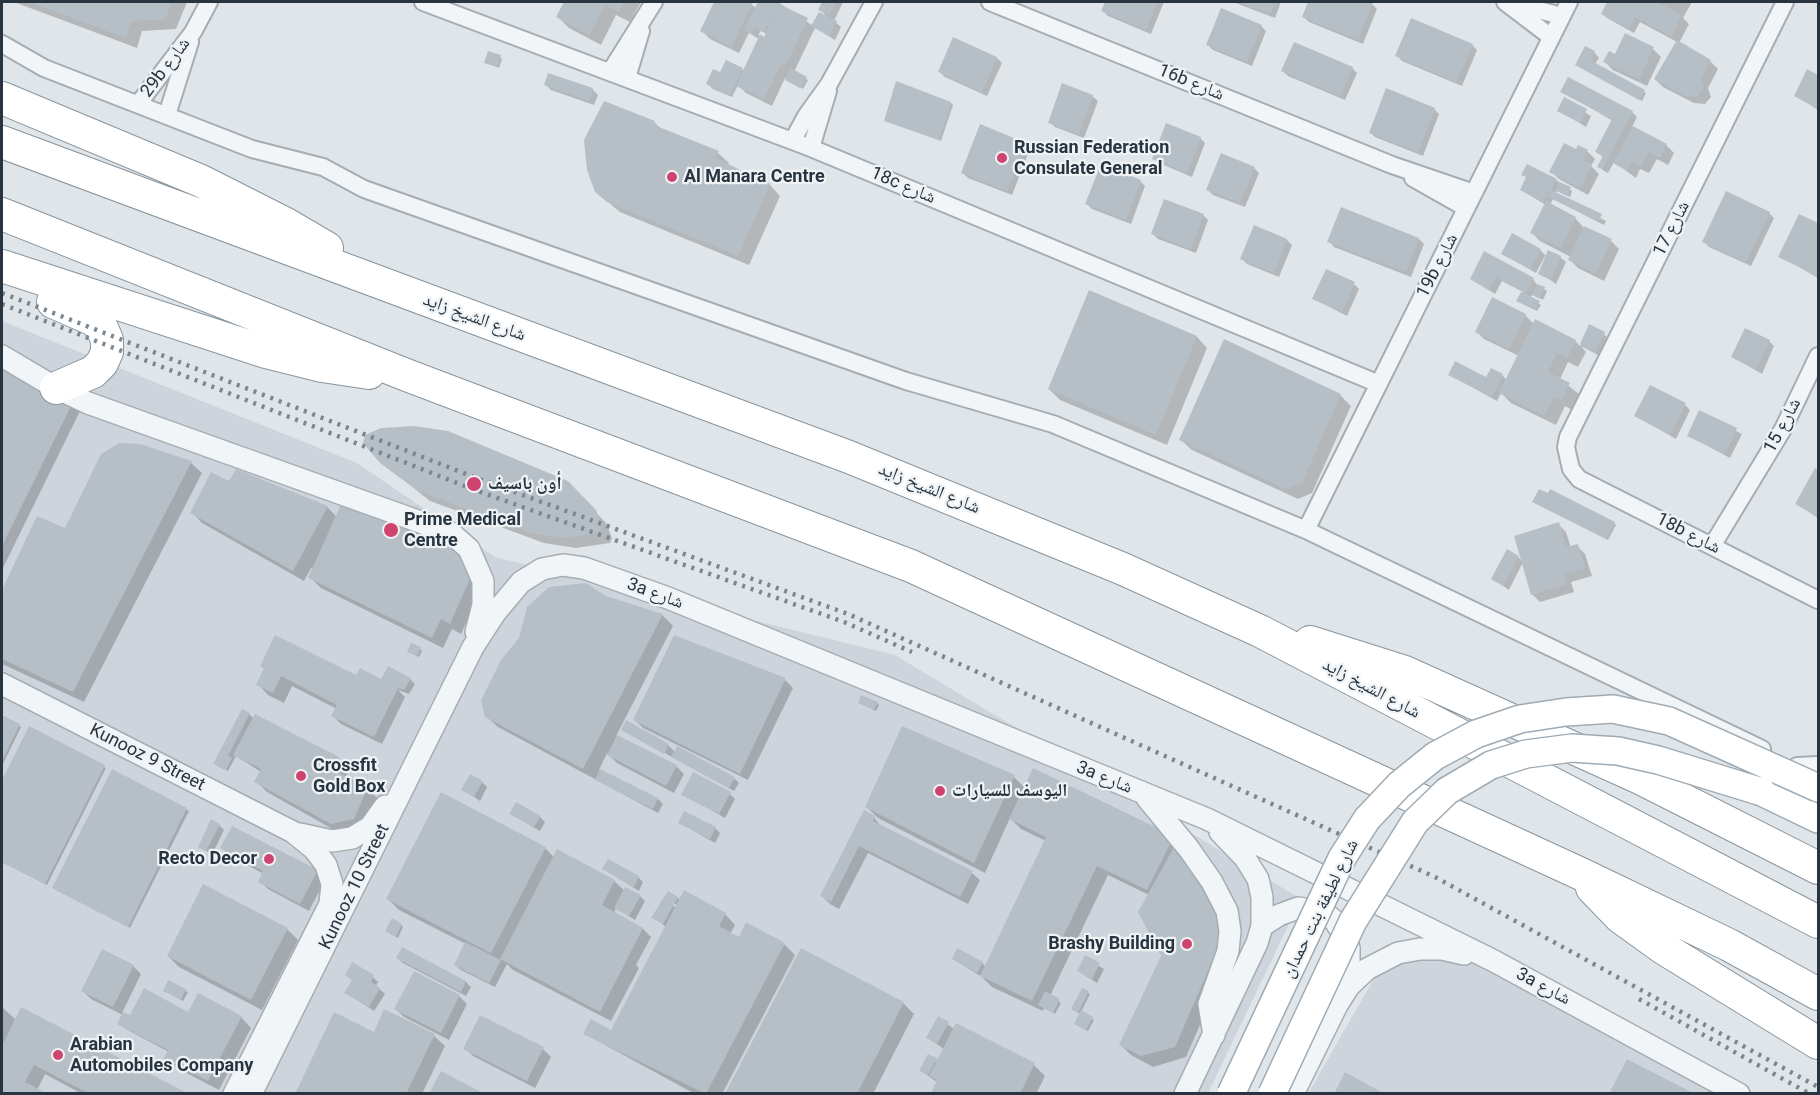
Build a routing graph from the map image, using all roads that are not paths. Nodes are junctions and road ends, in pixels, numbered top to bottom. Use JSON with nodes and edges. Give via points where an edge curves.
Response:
{"nodes":[{"id":1,"x":209,"y":2,"type":"edge"},
{"id":2,"x":654,"y":2,"type":"edge"},
{"id":3,"x":874,"y":2,"type":"edge"},
{"id":4,"x":990,"y":2,"type":"edge"},
{"id":5,"x":1506,"y":2,"type":"edge"},
{"id":6,"x":1785,"y":2,"type":"edge"},
{"id":7,"x":441,"y":5,"type":"edge"},
{"id":8,"x":1565,"y":9,"type":"edge"},
{"id":9,"x":644,"y":22,"type":"junction"},
{"id":10,"x":193,"y":32,"type":"junction"},
{"id":11,"x":1551,"y":37,"type":"junction"},
{"id":12,"x":2,"y":44,"type":"edge"},
{"id":13,"x":610,"y":72,"type":"junction"},
{"id":14,"x":627,"y":78,"type":"junction"},
{"id":15,"x":829,"y":84,"type":"junction"},
{"id":16,"x":2,"y":98,"type":"edge"},
{"id":17,"x":139,"y":103,"type":"junction"},
{"id":18,"x":167,"y":115,"type":"junction"},
{"id":19,"x":793,"y":140,"type":"junction"},
{"id":20,"x":2,"y":142,"type":"edge"},
{"id":21,"x":811,"y":148,"type":"junction"},
{"id":22,"x":1470,"y":200,"type":"junction"},
{"id":23,"x":2,"y":214,"type":"edge"},
{"id":24,"x":2,"y":266,"type":"edge"},
{"id":25,"x":372,"y":280,"type":"junction"},
{"id":26,"x":2,"y":281,"type":"edge"},
{"id":27,"x":2,"y":356,"type":"edge"},
{"id":28,"x":1818,"y":356,"type":"edge"},
{"id":29,"x":409,"y":376,"type":"junction"},
{"id":30,"x":1378,"y":384,"type":"junction"},
{"id":31,"x":56,"y":388,"type":"junction"},
{"id":32,"x":1567,"y":458,"type":"joint"},
{"id":33,"x":1306,"y":530,"type":"junction"},
{"id":34,"x":1718,"y":549,"type":"junction"},
{"id":35,"x":1818,"y":600,"type":"edge"},
{"id":36,"x":1260,"y":631,"type":"junction"},
{"id":37,"x":473,"y":647,"type":"junction"},
{"id":38,"x":2,"y":684,"type":"edge"},
{"id":39,"x":1818,"y":765,"type":"edge"},
{"id":40,"x":1797,"y":766,"type":"junction"},
{"id":41,"x":1818,"y":777,"type":"edge"},
{"id":42,"x":409,"y":779,"type":"junction"},
{"id":43,"x":1818,"y":788,"type":"edge"},
{"id":44,"x":1143,"y":794,"type":"junction"},
{"id":45,"x":1207,"y":819,"type":"junction"},
{"id":46,"x":1818,"y":819,"type":"edge"},
{"id":47,"x":293,"y":832,"type":"junction"},
{"id":48,"x":1811,"y":862,"type":"edge"},
{"id":49,"x":1579,"y":873,"type":"junction"},
{"id":50,"x":330,"y":904,"type":"joint"},
{"id":51,"x":1818,"y":922,"type":"edge"},
{"id":52,"x":1262,"y":926,"type":"junction"},
{"id":53,"x":1494,"y":961,"type":"junction"},
{"id":54,"x":1349,"y":986,"type":"junction"},
{"id":55,"x":1818,"y":994,"type":"edge"},
{"id":56,"x":1214,"y":1035,"type":"junction"},
{"id":57,"x":1818,"y":1042,"type":"edge"},
{"id":58,"x":234,"y":1094,"type":"edge"},
{"id":59,"x":251,"y":1094,"type":"edge"},
{"id":60,"x":1185,"y":1094,"type":"edge"},
{"id":61,"x":1231,"y":1094,"type":"edge"},
{"id":62,"x":1272,"y":1094,"type":"edge"},
{"id":63,"x":1293,"y":1094,"type":"edge"},
{"id":64,"x":1739,"y":1094,"type":"edge"}],
"edges":[{"from":1,"to":10,"type":"street","name":"29b شارع"},
{"from":2,"to":9,"type":"street"},
{"from":3,"to":15,"type":"street"},
{"from":4,"to":22,"type":"street","name":"16b شارع"},
{"from":5,"to":8,"type":"street"},
{"from":5,"to":11,"type":"street"},
{"from":6,"to":32,"type":"street","name":"شارع 17","via":[[1568,437]]},
{"from":7,"to":13,"type":"street","name":"18c شارع"},
{"from":8,"to":11,"type":"street","name":"19b شارع"},
{"from":9,"to":13,"type":"street"},
{"from":9,"to":14,"type":"street"},
{"from":10,"to":17,"type":"street","name":"29b شارع"},
{"from":10,"to":18,"type":"street","name":"29b شارع"},
{"from":11,"to":22,"type":"street","name":"19b شارع"},
{"from":12,"to":17,"type":"street","via":[[44,68]]},
{"from":13,"to":14,"type":"street","name":"18c شارع"},
{"from":14,"to":19,"type":"street","name":"18c شارع"},
{"from":15,"to":19,"type":"street"},
{"from":15,"to":21,"type":"street"},
{"from":16,"to":25,"type":"highway","via":[[233,196],[327,248]]},
{"from":17,"to":18,"type":"street"},
{"from":18,"to":33,"type":"street","via":[[266,154],[323,167],[364,189],[906,381],[1034,417]]},
{"from":19,"to":21,"type":"street","name":"18c شارع"},
{"from":20,"to":25,"type":"highway","name":"شارع الشيخ زايد"},
{"from":21,"to":30,"type":"street","name":"18c شارع"},
{"from":22,"to":30,"type":"street","name":"19b شارع"},
{"from":23,"to":29,"type":"highway"},
{"from":24,"to":29,"type":"highway","via":[[294,360],[351,371]]},
{"from":25,"to":36,"type":"highway","name":"شارع الشيخ زايد","via":[[941,493],[1123,568]]},
{"from":26,"to":31,"type":"highway","via":[[82,313],[102,328],[107,340],[102,363],[93,372]]},
{"from":27,"to":31,"type":"street"},
{"from":28,"to":34,"type":"street","name":"شارع 15"},
{"from":29,"to":49,"type":"highway","via":[[911,566]]},
{"from":30,"to":33,"type":"street","name":"19b شارع"},
{"from":31,"to":37,"type":"street","via":[[114,413],[451,533],[469,549],[483,581],[483,605]]},
{"from":32,"to":34,"type":"street","name":"18b شارع","via":[[1580,479]]},
{"from":33,"to":40,"type":"street"},
{"from":34,"to":35,"type":"street","name":"18b شارع"},
{"from":36,"to":48,"type":"highway","via":[[1334,648],[1405,672],[1642,779]]},
{"from":36,"to":51,"type":"highway","name":"شارع الشيخ زايد"},
{"from":37,"to":42,"type":"street","name":"Kunooz 10 Street"},
{"from":37,"to":44,"type":"street","name":"3a شارع","via":[[495,613],[533,573],[552,567],[584,568],[697,609]]},
{"from":38,"to":47,"type":"street","name":"Kunooz 9 Street"},
{"from":39,"to":40,"type":"street"},
{"from":40,"to":41,"type":"street"},
{"from":42,"to":47,"type":"street","name":"Kunooz 9 Street","via":[[370,827],[352,838],[332,841]]},
{"from":42,"to":59,"type":"street","name":"Kunooz 10 Street"},
{"from":43,"to":61,"type":"main road","name":"شارع لطيفة بنت حمدان","bridge":true,"via":[[1669,721],[1613,709],[1520,719],[1476,734],[1435,756],[1399,785],[1367,819],[1342,858]]},
{"from":44,"to":45,"type":"street","name":"3a شارع"},
{"from":44,"to":56,"type":"street","via":[[1184,842],[1227,911],[1229,941],[1209,1004]]},
{"from":45,"to":52,"type":"street","via":[[1252,868],[1262,897]]},
{"from":45,"to":53,"type":"street","name":"3a شارع"},
{"from":46,"to":62,"type":"main road","name":"شارع لطيفة بنت حمدان","bridge":true,"via":[[1762,792],[1618,751],[1572,748],[1526,754],[1491,765],[1447,791],[1415,822],[1353,921]]},
{"from":47,"to":50,"type":"street","name":"Kunooz 9 Street","via":[[326,865],[332,884]]},
{"from":49,"to":55,"type":"highway","via":[[1729,945]]},
{"from":49,"to":57,"type":"highway","via":[[1620,917],[1648,938]]},
{"from":50,"to":58,"type":"street","name":"Kunooz 10 Street"},
{"from":52,"to":54,"type":"street","via":[[1298,908],[1327,915],[1342,929],[1346,939]]},
{"from":52,"to":56,"type":"street"},
{"from":53,"to":54,"type":"street","via":[[1442,949],[1420,949],[1382,960]]},
{"from":53,"to":64,"type":"street","name":"3a شارع"},
{"from":54,"to":63,"type":"street"},
{"from":56,"to":60,"type":"street"}]}
